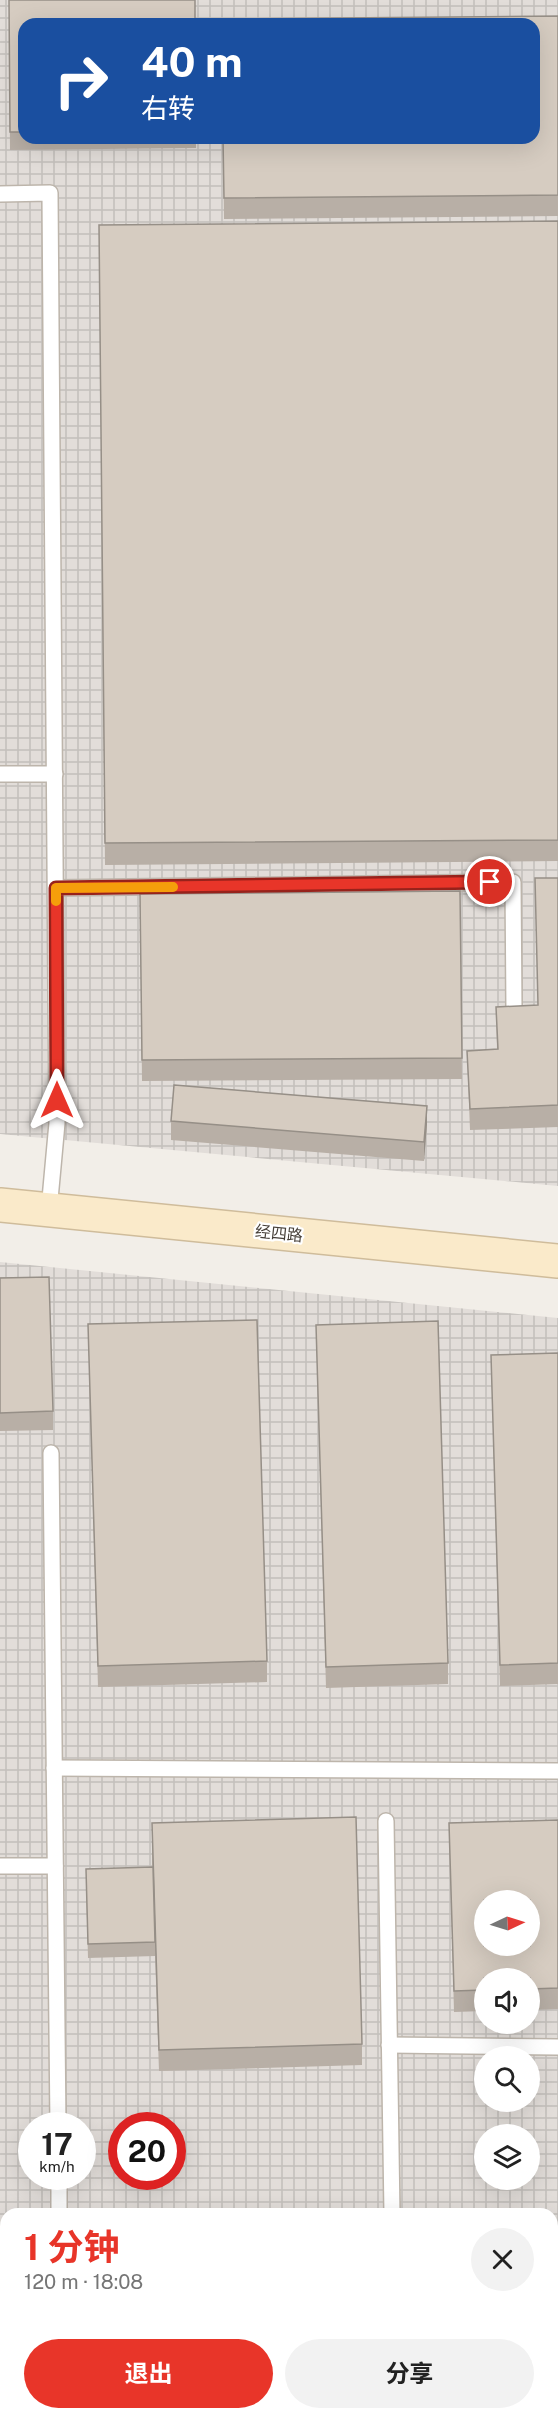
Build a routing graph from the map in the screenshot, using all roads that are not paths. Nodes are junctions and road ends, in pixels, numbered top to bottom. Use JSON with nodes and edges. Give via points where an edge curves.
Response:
{"nodes":[{"id":1,"x":0,"y":194,"type":"edge"},
{"id":2,"x":0,"y":774,"type":"edge"},
{"id":3,"x":55,"y":774,"type":"junction"},
{"id":4,"x":56,"y":888,"type":"junction"},
{"id":5,"x":514,"y":1011,"type":"edge"},
{"id":6,"x":0,"y":1205,"type":"edge"},
{"id":7,"x":49,"y":1210,"type":"junction"},
{"id":8,"x":558,"y":1261,"type":"edge"},
{"id":9,"x":51,"y":1454,"type":"dead end"},
{"id":10,"x":54,"y":1768,"type":"junction"},
{"id":11,"x":558,"y":1771,"type":"edge"},
{"id":12,"x":386,"y":1821,"type":"dead end"},
{"id":13,"x":0,"y":1866,"type":"edge"},
{"id":14,"x":56,"y":1866,"type":"junction"},
{"id":15,"x":389,"y":2045,"type":"junction"},
{"id":16,"x":558,"y":2047,"type":"edge"},
{"id":17,"x":58,"y":2112,"type":"edge"},
{"id":18,"x":59,"y":2190,"type":"edge"},
{"id":19,"x":60,"y":2208,"type":"edge"},
{"id":20,"x":392,"y":2208,"type":"edge"}],
"edges":[{"from":1,"to":3,"type":"lane","via":[[50,194]]},
{"from":2,"to":3,"type":"lane"},
{"from":3,"to":4,"type":"lane"},
{"from":4,"to":5,"type":"lane","via":[[513,882]]},
{"from":4,"to":7,"type":"lane","via":[[57,1123]]},
{"from":6,"to":7,"type":"street","name":"经四路"},
{"from":7,"to":8,"type":"street","name":"经四路"},
{"from":9,"to":10,"type":"lane"},
{"from":10,"to":11,"type":"lane"},
{"from":10,"to":14,"type":"lane"},
{"from":12,"to":15,"type":"lane"},
{"from":13,"to":14,"type":"lane"},
{"from":14,"to":17,"type":"lane"},
{"from":15,"to":16,"type":"lane"},
{"from":15,"to":20,"type":"lane"},
{"from":18,"to":19,"type":"lane"}]}
